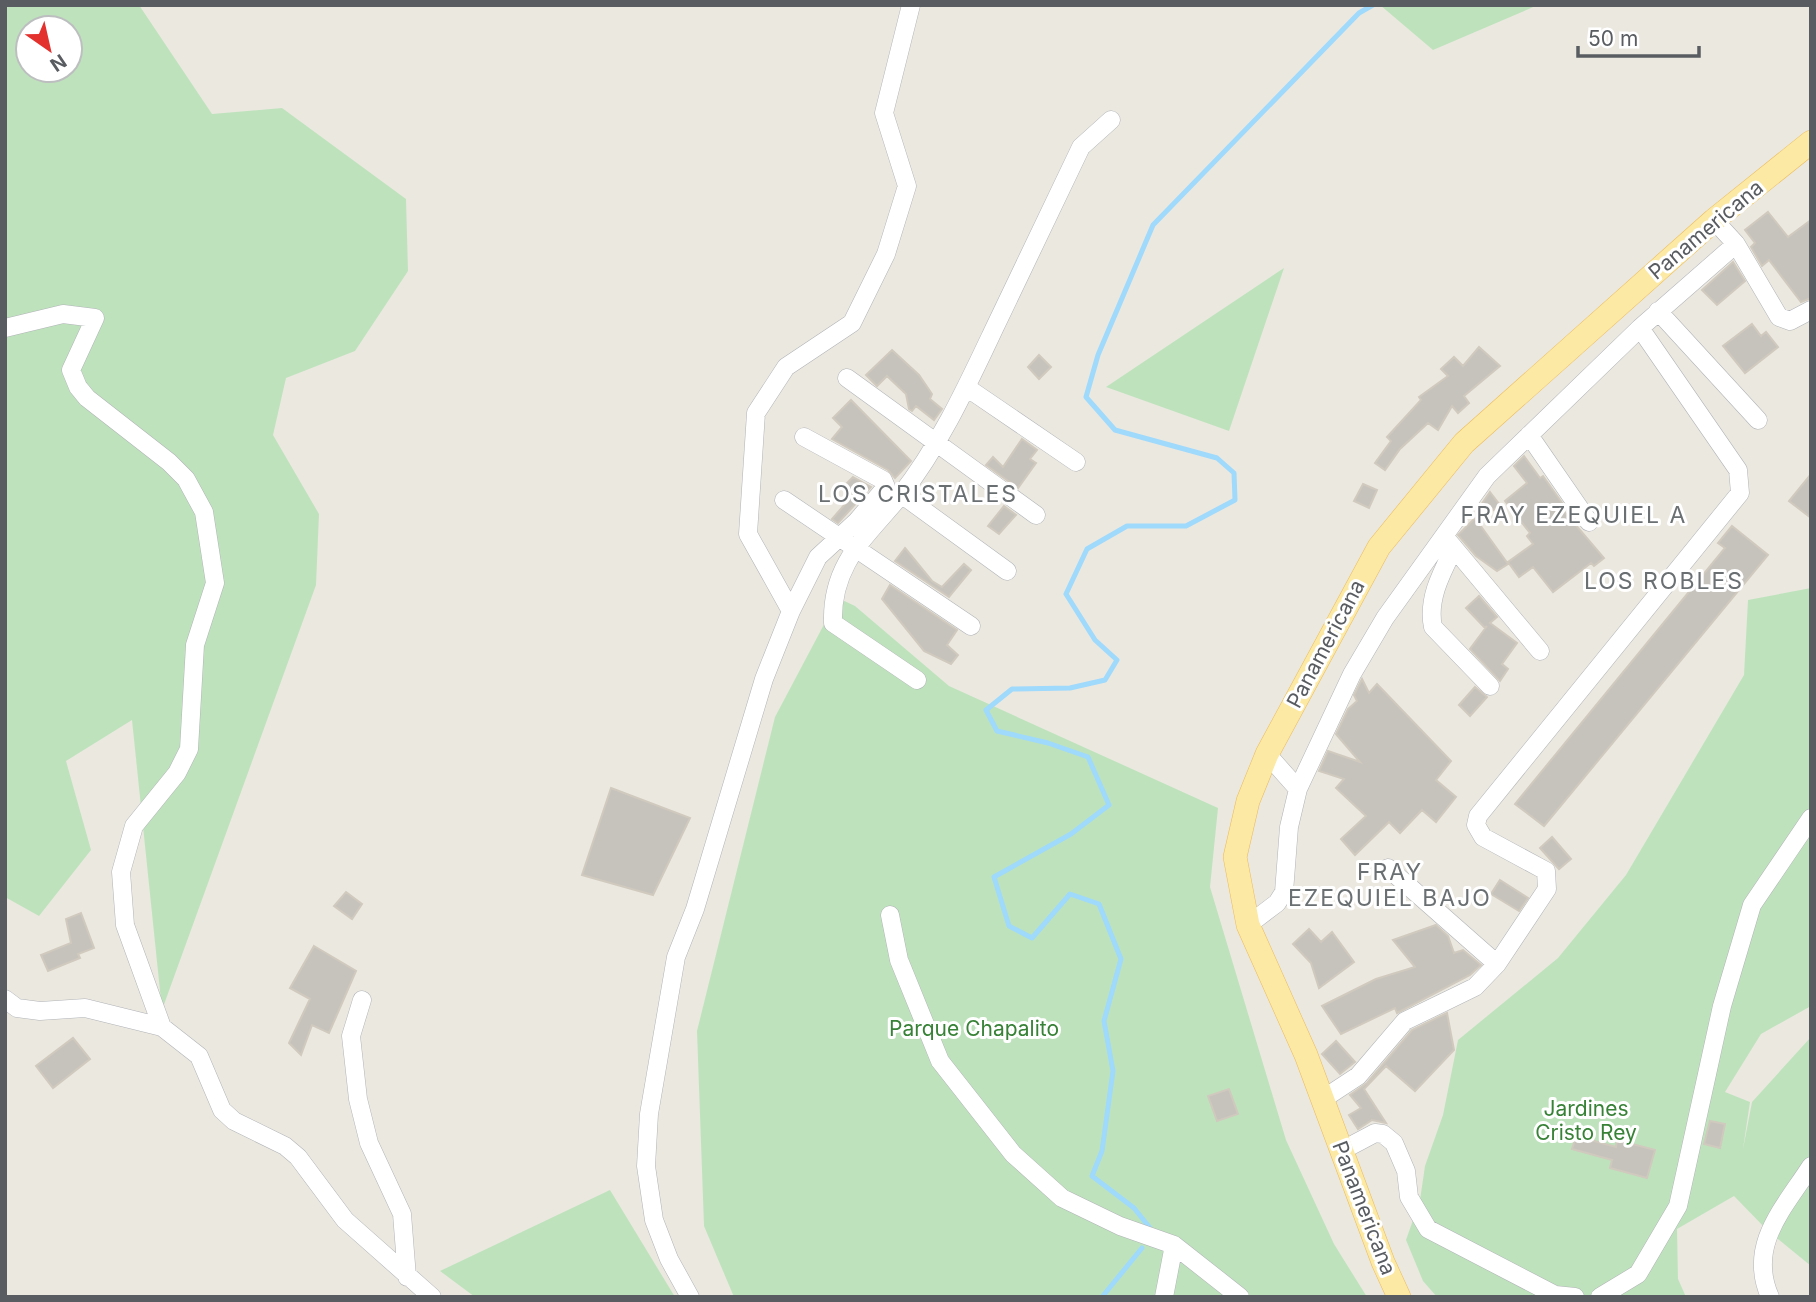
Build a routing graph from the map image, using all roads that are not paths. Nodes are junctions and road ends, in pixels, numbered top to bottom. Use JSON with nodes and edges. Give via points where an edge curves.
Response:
{"nodes":[{"id":1,"x":911,"y":5,"type":"edge"},
{"id":2,"x":1111,"y":120,"type":"dead end"},
{"id":3,"x":1808,"y":150,"type":"edge"},
{"id":4,"x":1714,"y":220,"type":"junction"},
{"id":5,"x":1736,"y":244,"type":"junction"},
{"id":6,"x":1811,"y":310,"type":"edge"},
{"id":7,"x":1658,"y":312,"type":"junction"},
{"id":8,"x":5,"y":328,"type":"edge"},
{"id":9,"x":1640,"y":328,"type":"junction"},
{"id":10,"x":847,"y":378,"type":"dead end"},
{"id":11,"x":966,"y":387,"type":"junction"},
{"id":12,"x":1758,"y":420,"type":"dead end"},
{"id":13,"x":1529,"y":435,"type":"junction"},
{"id":14,"x":804,"y":438,"type":"dead end"},
{"id":15,"x":936,"y":441,"type":"junction"},
{"id":16,"x":1076,"y":462,"type":"dead end"},
{"id":17,"x":901,"y":494,"type":"junction"},
{"id":18,"x":784,"y":500,"type":"dead end"},
{"id":19,"x":1036,"y":515,"type":"dead end"},
{"id":20,"x":1589,"y":522,"type":"dead end"},
{"id":21,"x":846,"y":542,"type":"junction"},
{"id":22,"x":1449,"y":542,"type":"junction"},
{"id":23,"x":1007,"y":571,"type":"dead end"},
{"id":24,"x":791,"y":611,"type":"junction"},
{"id":25,"x":971,"y":626,"type":"dead end"},
{"id":26,"x":1540,"y":651,"type":"dead end"},
{"id":27,"x":917,"y":680,"type":"dead end"},
{"id":28,"x":1489,"y":686,"type":"dead end"},
{"id":29,"x":1267,"y":754,"type":"junction"},
{"id":30,"x":1298,"y":789,"type":"junction"},
{"id":31,"x":1811,"y":818,"type":"edge"},
{"id":32,"x":1388,"y":868,"type":"dead end"},
{"id":33,"x":890,"y":915,"type":"dead end"},
{"id":34,"x":1248,"y":925,"type":"junction"},
{"id":35,"x":1497,"y":964,"type":"junction"},
{"id":36,"x":5,"y":999,"type":"edge"},
{"id":37,"x":362,"y":1000,"type":"dead end"},
{"id":38,"x":162,"y":1027,"type":"junction"},
{"id":39,"x":1323,"y":1099,"type":"junction"},
{"id":40,"x":1341,"y":1151,"type":"junction"},
{"id":41,"x":1811,"y":1166,"type":"edge"},
{"id":42,"x":1174,"y":1245,"type":"junction"},
{"id":43,"x":407,"y":1277,"type":"junction"},
{"id":44,"x":432,"y":1297,"type":"edge"},
{"id":45,"x":690,"y":1297,"type":"edge"},
{"id":46,"x":1164,"y":1297,"type":"edge"},
{"id":47,"x":1240,"y":1297,"type":"edge"},
{"id":48,"x":1399,"y":1297,"type":"edge"},
{"id":49,"x":1576,"y":1297,"type":"edge"},
{"id":50,"x":1600,"y":1297,"type":"edge"},
{"id":51,"x":1770,"y":1297,"type":"edge"}],
"edges":[{"from":1,"to":24,"type":"street","via":[[884,113],[907,186],[886,254],[852,323],[786,367],[756,413],[748,534]]},
{"from":2,"to":11,"type":"street","via":[[1081,147]]},
{"from":3,"to":4,"type":"main road","name":"Panamericana"},
{"from":4,"to":5,"type":"street"},
{"from":4,"to":29,"type":"main road","name":"Panamericana","via":[[1464,443],[1379,547]]},
{"from":5,"to":6,"type":"street","via":[[1779,317],[1790,321]]},
{"from":5,"to":7,"type":"street"},
{"from":7,"to":9,"type":"street"},
{"from":7,"to":12,"type":"street"},
{"from":8,"to":38,"type":"street","via":[[64,314],[94,318],[71,370],[78,387],[169,462],[186,479],[204,512],[215,583],[195,646],[189,749],[177,773],[134,826],[121,872],[125,925]]},
{"from":9,"to":13,"type":"street"},
{"from":9,"to":35,"type":"street","via":[[1738,470],[1740,493],[1478,816],[1476,825],[1483,837],[1546,871],[1549,881]]},
{"from":10,"to":15,"type":"street"},
{"from":11,"to":15,"type":"street"},
{"from":11,"to":16,"type":"street"},
{"from":13,"to":20,"type":"street"},
{"from":13,"to":22,"type":"street","via":[[1488,477]]},
{"from":14,"to":21,"type":"street","via":[[886,483]]},
{"from":15,"to":17,"type":"street"},
{"from":15,"to":19,"type":"street"},
{"from":17,"to":21,"type":"street"},
{"from":17,"to":23,"type":"street"},
{"from":18,"to":21,"type":"street"},
{"from":21,"to":24,"type":"street","via":[[818,557]]},
{"from":21,"to":25,"type":"street"},
{"from":21,"to":27,"type":"street","via":[[832,623]]},
{"from":22,"to":26,"type":"street"},
{"from":22,"to":28,"type":"street","via":[[1433,603],[1433,627]]},
{"from":22,"to":30,"type":"street","via":[[1385,618],[1352,674]]},
{"from":24,"to":45,"type":"street","via":[[764,679],[677,957],[649,1114],[646,1166],[654,1220]]},
{"from":29,"to":30,"type":"street"},
{"from":29,"to":34,"type":"main road","name":"Panamericana","via":[[1248,802],[1236,857]]},
{"from":30,"to":34,"type":"street","via":[[1289,827],[1284,892]]},
{"from":31,"to":50,"type":"street","via":[[1752,905],[1722,1006],[1678,1206],[1637,1274]]},
{"from":32,"to":35,"type":"street"},
{"from":33,"to":42,"type":"street","via":[[898,960],[940,1061],[1013,1154],[1062,1198]]},
{"from":34,"to":39,"type":"main road","name":"Panamericana"},
{"from":35,"to":39,"type":"street","via":[[1475,987],[1405,1021],[1358,1076]]},
{"from":36,"to":38,"type":"street","via":[[17,1008],[85,1008]]},
{"from":37,"to":43,"type":"street","via":[[351,1036],[358,1099],[369,1143],[402,1214]]},
{"from":38,"to":43,"type":"street","via":[[199,1056],[222,1110],[298,1157],[345,1220]]},
{"from":39,"to":40,"type":"main road","name":"Panamericana"},
{"from":40,"to":48,"type":"main road","name":"Panamericana"},
{"from":40,"to":49,"type":"street","via":[[1375,1133],[1382,1134],[1394,1143],[1406,1171],[1409,1197],[1428,1230],[1555,1295]]},
{"from":41,"to":51,"type":"street","via":[[1766,1235],[1762,1278]]},
{"from":42,"to":46,"type":"street"},
{"from":42,"to":47,"type":"street"},
{"from":43,"to":44,"type":"street"}]}
